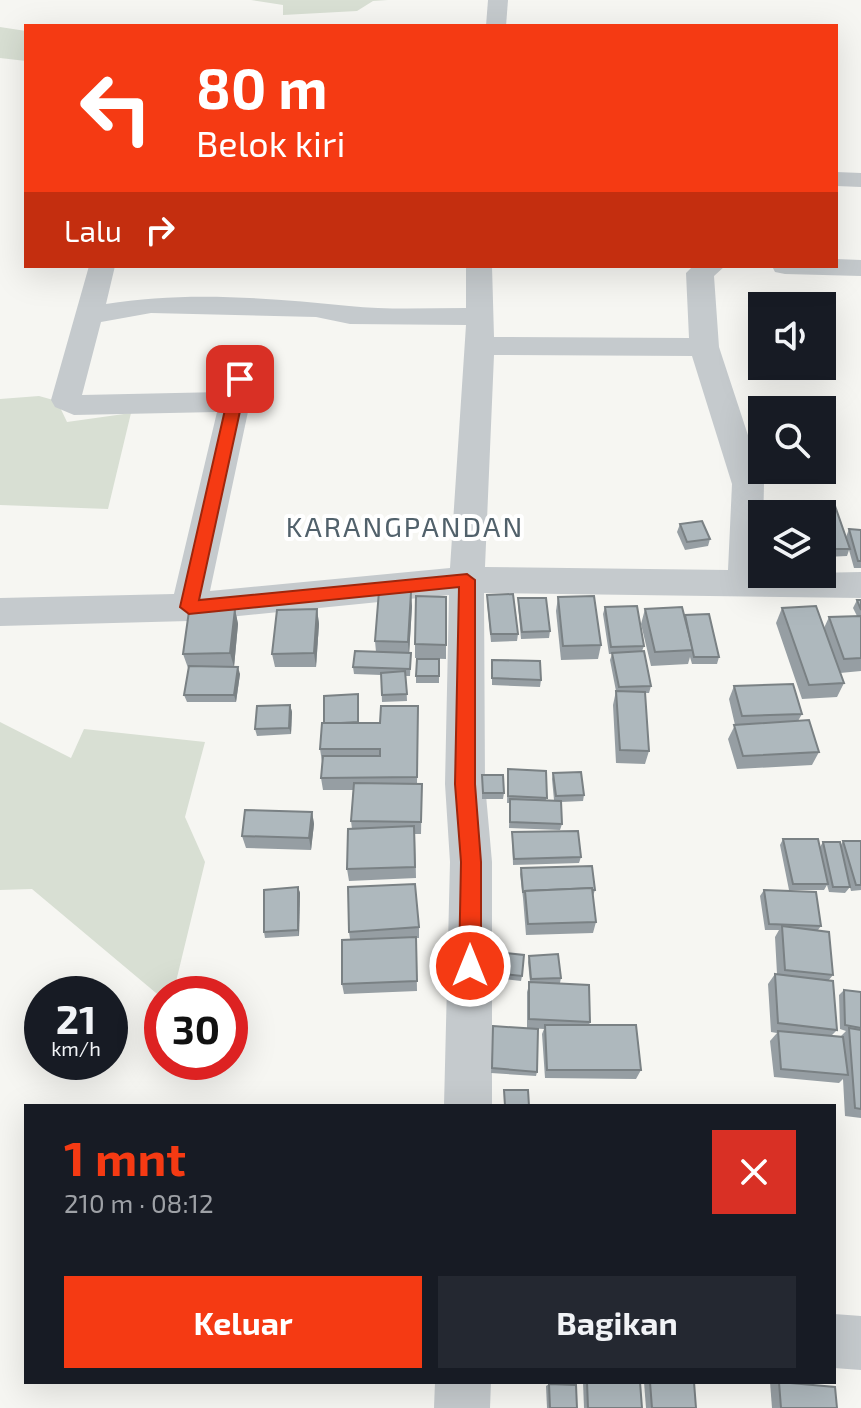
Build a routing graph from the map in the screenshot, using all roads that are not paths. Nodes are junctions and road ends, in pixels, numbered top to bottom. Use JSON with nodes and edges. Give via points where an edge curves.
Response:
{"nodes":[{"id":1,"x":498,"y":0,"type":"edge"},
{"id":2,"x":496,"y":24,"type":"edge"},
{"id":3,"x":838,"y":179,"type":"edge"},
{"id":4,"x":861,"y":180,"type":"edge"},
{"id":5,"x":838,"y":267,"type":"edge"},
{"id":6,"x":101,"y":268,"type":"edge"},
{"id":7,"x":479,"y":268,"type":"edge"},
{"id":8,"x":709,"y":268,"type":"edge"},
{"id":9,"x":861,"y":268,"type":"edge"},
{"id":10,"x":88,"y":316,"type":"junction"},
{"id":11,"x":480,"y":332,"type":"junction"},
{"id":12,"x":704,"y":347,"type":"junction"},
{"id":13,"x":245,"y":355,"type":"dead end"},
{"id":14,"x":234,"y":402,"type":"junction"},
{"id":15,"x":467,"y":580,"type":"junction"},
{"id":16,"x":745,"y":584,"type":"junction"},
{"id":17,"x":861,"y":585,"type":"edge"},
{"id":18,"x":189,"y":607,"type":"junction"},
{"id":19,"x":0,"y":612,"type":"edge"},
{"id":20,"x":468,"y":1104,"type":"edge"},
{"id":21,"x":836,"y":1341,"type":"edge"},
{"id":22,"x":861,"y":1343,"type":"edge"},
{"id":23,"x":463,"y":1384,"type":"edge"},
{"id":24,"x":462,"y":1408,"type":"edge"}],
"edges":[{"from":1,"to":2,"type":"street"},
{"from":3,"to":4,"type":"street"},
{"from":5,"to":9,"type":"street"},
{"from":6,"to":10,"type":"street"},
{"from":7,"to":11,"type":"street"},
{"from":8,"to":12,"type":"street","via":[[700,273]]},
{"from":10,"to":11,"type":"street","via":[[151,305],[316,309]]},
{"from":10,"to":14,"type":"street","via":[[65,396],[70,403]]},
{"from":11,"to":12,"type":"street"},
{"from":11,"to":15,"type":"street"},
{"from":12,"to":16,"type":"street","via":[[748,484]]},
{"from":13,"to":14,"type":"street"},
{"from":14,"to":18,"type":"street"},
{"from":15,"to":16,"type":"street"},
{"from":15,"to":18,"type":"street"},
{"from":15,"to":20,"type":"street"},
{"from":16,"to":17,"type":"street"},
{"from":18,"to":19,"type":"street"},
{"from":21,"to":22,"type":"street"},
{"from":23,"to":24,"type":"street"}]}
